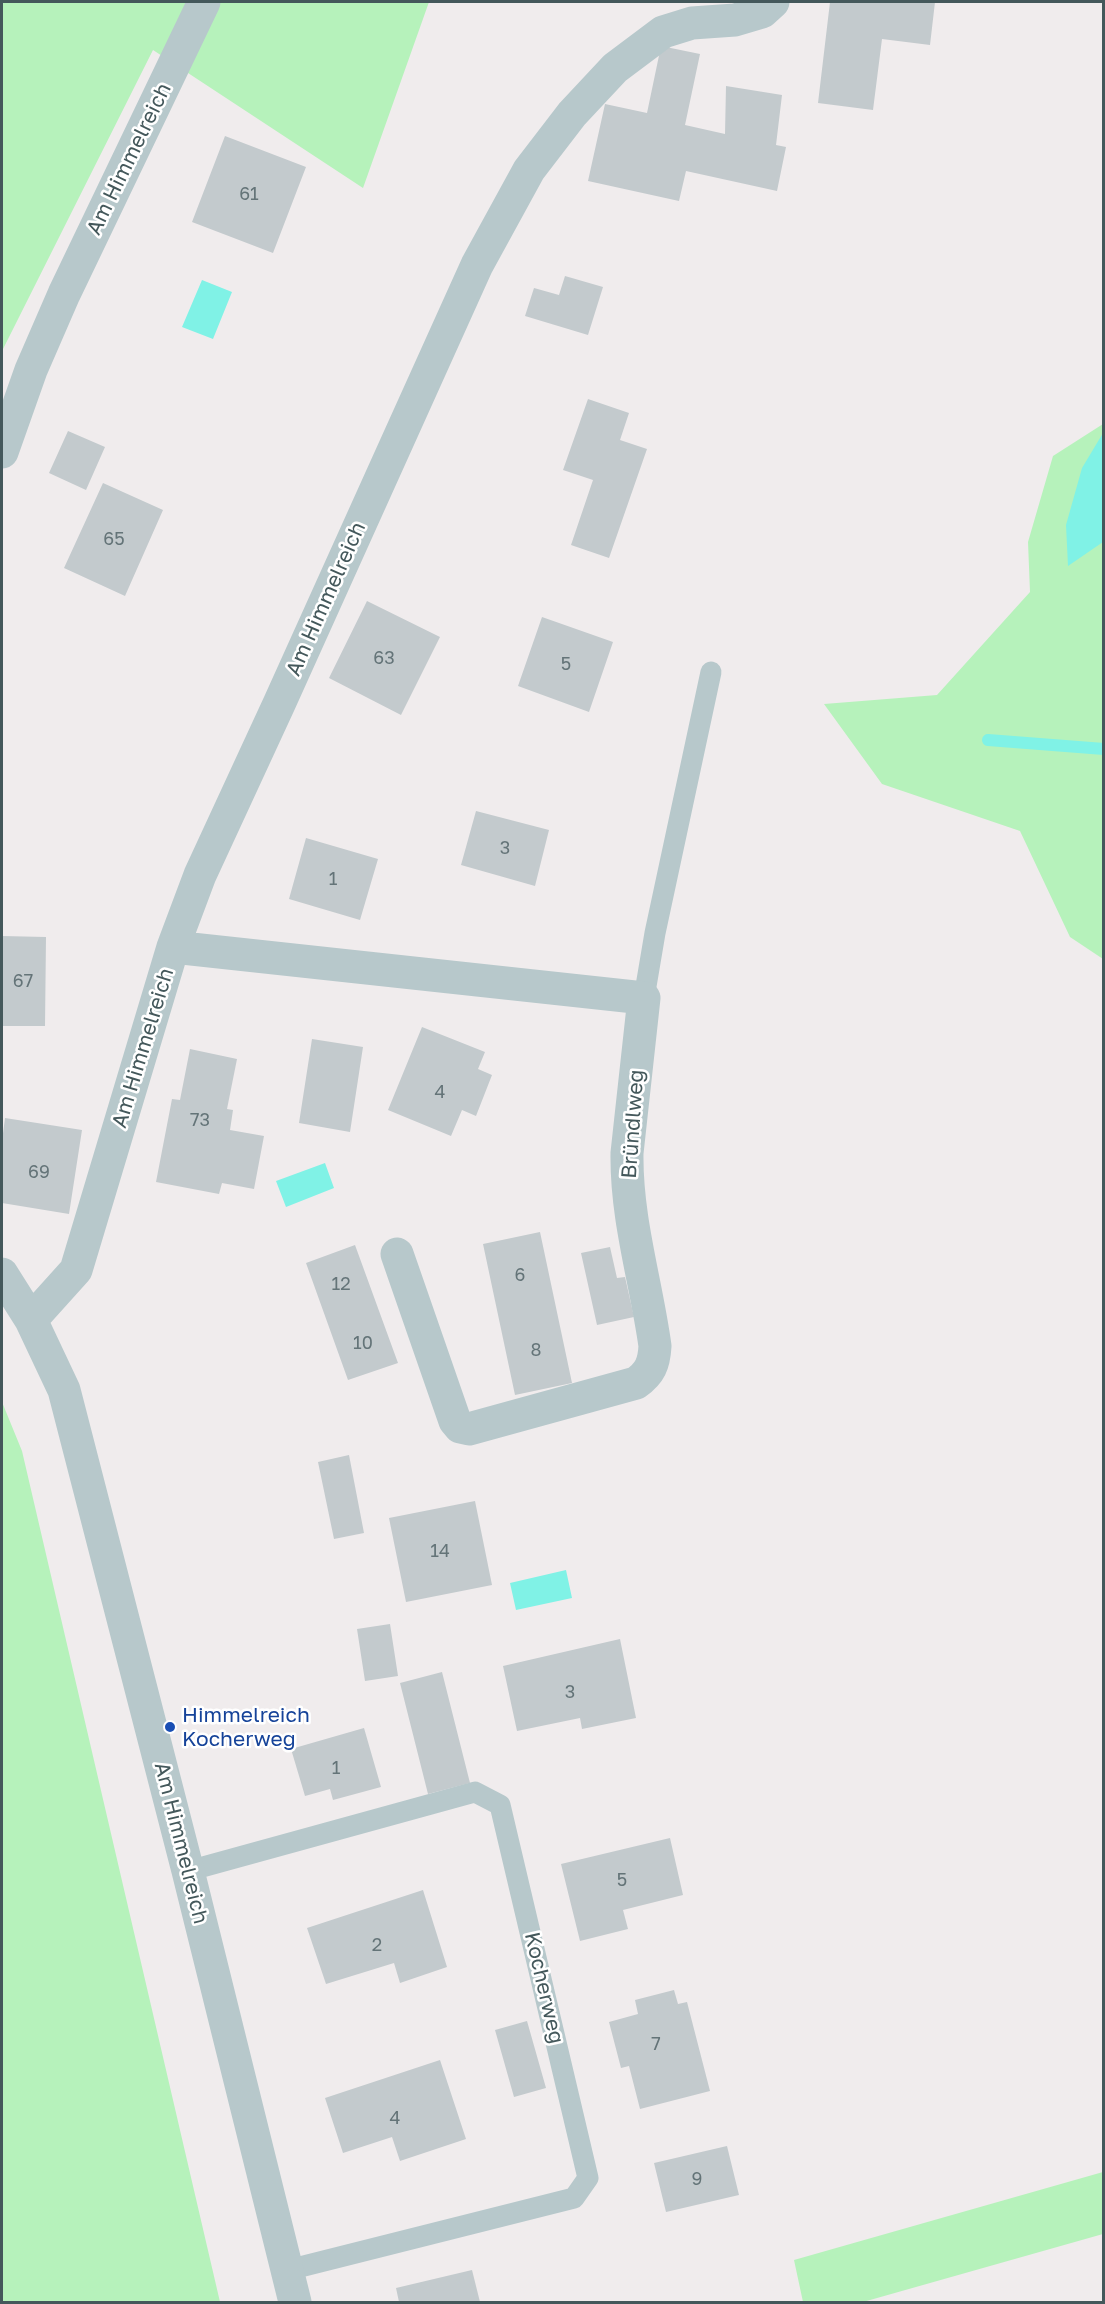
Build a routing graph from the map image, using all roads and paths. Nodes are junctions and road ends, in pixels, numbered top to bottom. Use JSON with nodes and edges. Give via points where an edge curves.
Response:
{"nodes":[{"id":1,"x":204,"y":2,"type":"edge"},
{"id":2,"x":773,"y":2,"type":"edge"},
{"id":3,"x":2,"y":452,"type":"edge"},
{"id":4,"x":711,"y":672,"type":"dead end"},
{"id":5,"x":173,"y":948,"type":"junction"},
{"id":6,"x":644,"y":998,"type":"junction"},
{"id":7,"x":397,"y":1254,"type":"dead end"},
{"id":8,"x":2,"y":1274,"type":"edge"},
{"id":9,"x":31,"y":1320,"type":"junction"},
{"id":10,"x":188,"y":1871,"type":"junction"},
{"id":11,"x":288,"y":2270,"type":"junction"},
{"id":12,"x":295,"y":2302,"type":"edge"}],
"edges":[{"from":1,"to":3,"type":"street","name":"Am Himmelreich","via":[[64,294]]},
{"from":2,"to":5,"type":"street","name":"Am Himmelreich","via":[[762,12],[735,20],[692,23],[663,32],[615,68],[572,114],[529,170],[477,265],[429,368],[200,874]]},
{"from":4,"to":6,"type":"lane"},
{"from":5,"to":6,"type":"street"},
{"from":5,"to":9,"type":"street","name":"Am Himmelreich","via":[[76,1270]]},
{"from":6,"to":7,"type":"street","name":"Bründlweg","via":[[627,1179],[634,1239],[656,1346],[655,1362],[647,1375],[636,1383],[469,1429],[460,1427],[454,1420]]},
{"from":8,"to":9,"type":"street","name":"Am Himmelreich"},
{"from":9,"to":10,"type":"street","name":"Am Himmelreich","via":[[64,1390]]},
{"from":10,"to":11,"type":"street","name":"Am Himmelreich"},
{"from":10,"to":11,"type":"lane","name":"Kocherweg","via":[[475,1792],[500,1805],[588,2178],[574,2198]]},
{"from":11,"to":12,"type":"street","name":"Am Himmelreich"}]}
